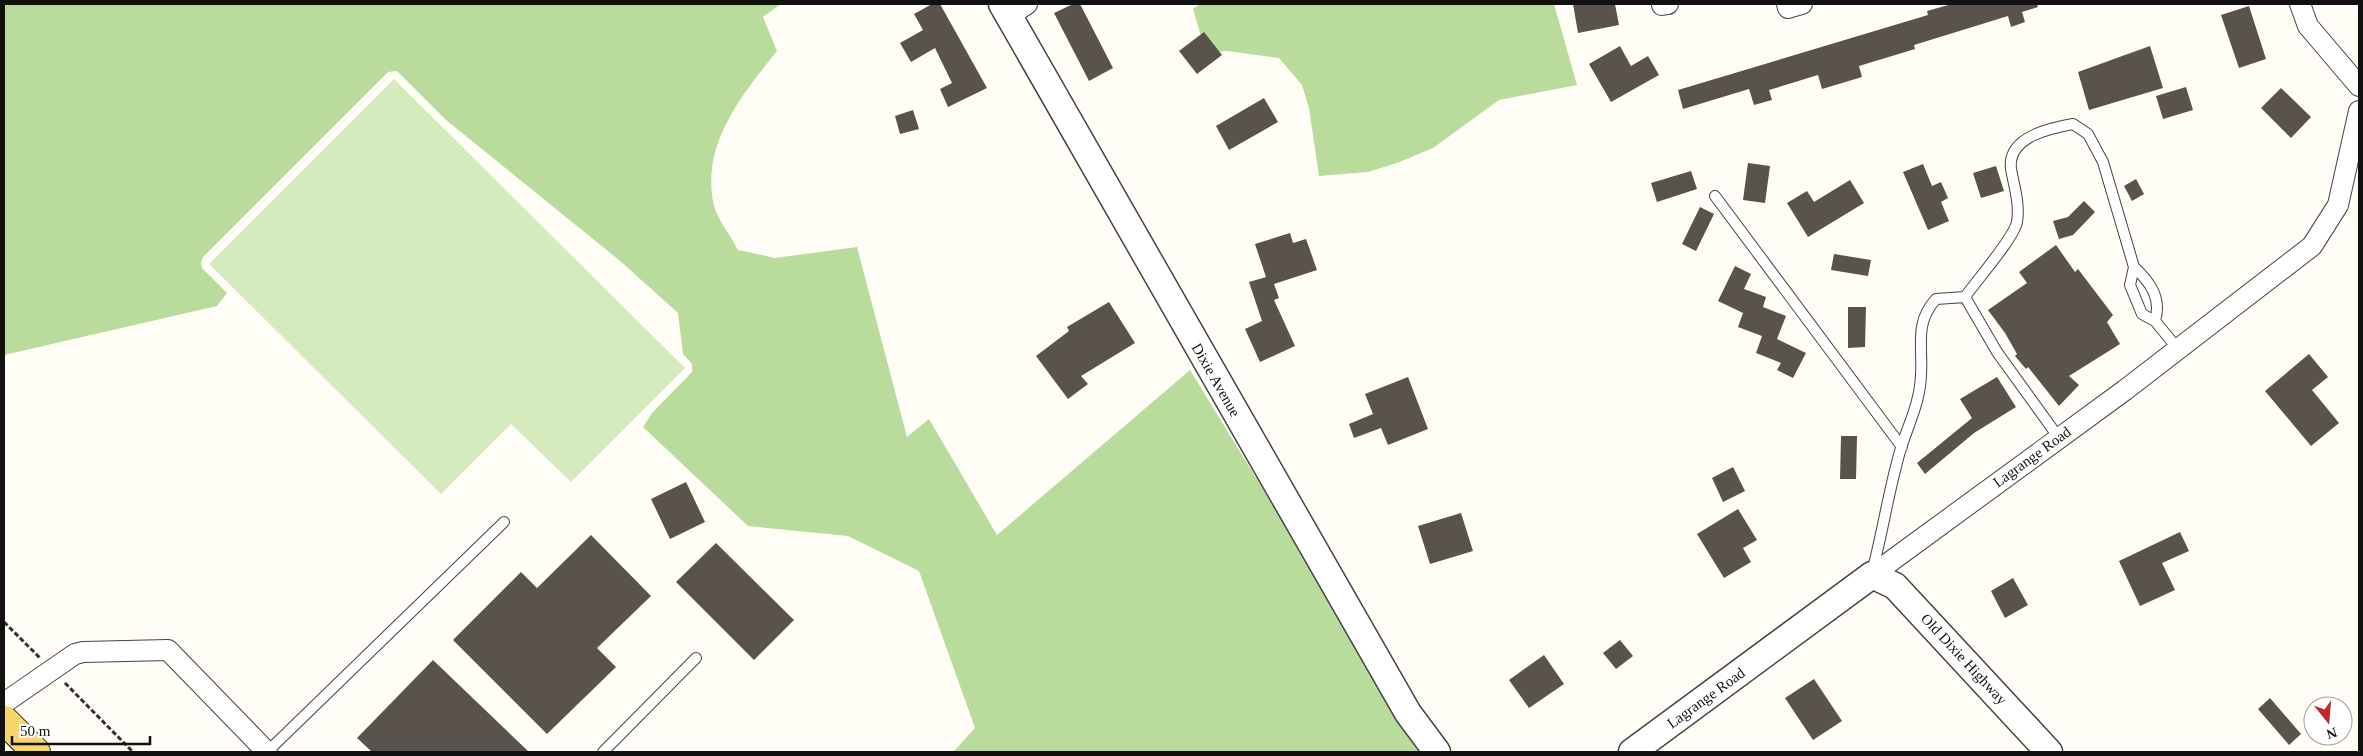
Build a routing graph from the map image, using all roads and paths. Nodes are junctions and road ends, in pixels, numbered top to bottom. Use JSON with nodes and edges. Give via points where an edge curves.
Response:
{"nodes":[{"id":1,"x":1787,"y":4,"type":"edge"},
{"id":2,"x":1802,"y":4,"type":"edge"},
{"id":3,"x":2300,"y":4,"type":"edge"},
{"id":4,"x":1013,"y":8,"type":"edge"},
{"id":5,"x":2359,"y":86,"type":"edge"},
{"id":6,"x":2359,"y":111,"type":"edge"},
{"id":7,"x":1714,"y":196,"type":"dead end"},
{"id":8,"x":2134,"y":267,"type":"junction"},
{"id":9,"x":1965,"y":297,"type":"junction"},
{"id":10,"x":2154,"y":321,"type":"junction"},
{"id":11,"x":2178,"y":350,"type":"junction"},
{"id":12,"x":2059,"y":438,"type":"junction"},
{"id":13,"x":1902,"y":448,"type":"junction"},
{"id":14,"x":504,"y":522,"type":"dead end"},
{"id":15,"x":1872,"y":575,"type":"junction"},
{"id":16,"x":4,"y":622,"type":"edge"},
{"id":17,"x":696,"y":658,"type":"dead end"},
{"id":18,"x":51,"y":670,"type":"junction"},
{"id":19,"x":4,"y":703,"type":"edge"},
{"id":20,"x":4,"y":720,"type":"edge"},
{"id":21,"x":36,"y":752,"type":"edge"},
{"id":22,"x":133,"y":752,"type":"edge"},
{"id":23,"x":267,"y":752,"type":"edge"},
{"id":24,"x":603,"y":752,"type":"edge"},
{"id":25,"x":1437,"y":752,"type":"edge"},
{"id":26,"x":1632,"y":752,"type":"edge"},
{"id":27,"x":2049,"y":752,"type":"edge"}],
"edges":[{"from":1,"to":2,"type":"street","via":[[1788,8]]},
{"from":3,"to":5,"type":"street","via":[[2308,26]]},
{"from":4,"to":25,"type":"street","name":"Dixie Avenue","via":[[1398,697]]},
{"from":6,"to":11,"type":"street","name":"Lagrange Road","via":[[2338,205],[2312,246]]},
{"from":7,"to":13,"type":"lane"},
{"from":8,"to":9,"type":"lane","via":[[2103,162],[2088,134],[2073,124],[2050,128],[2025,140],[2015,151],[2011,166],[2018,203],[2016,223],[2000,251]]},
{"from":8,"to":10,"type":"lane","via":[[2149,281],[2158,309]]},
{"from":8,"to":10,"type":"lane","via":[[2130,285],[2142,314]]},
{"from":9,"to":12,"type":"lane","via":[[1997,352]]},
{"from":9,"to":13,"type":"lane","via":[[1936,299],[1926,309],[1919,341],[1922,372],[1919,399]]},
{"from":10,"to":11,"type":"lane"},
{"from":11,"to":12,"type":"street","name":"Lagrange Road"},
{"from":12,"to":15,"type":"street","name":"Lagrange Road"},
{"from":13,"to":15,"type":"lane"},
{"from":14,"to":23,"type":"lane"},
{"from":15,"to":26,"type":"street","name":"Lagrange Road"},
{"from":15,"to":27,"type":"street","name":"Old Dixie Highway","via":[[1895,586]]},
{"from":16,"to":18,"type":"path"},
{"from":17,"to":24,"type":"lane"},
{"from":18,"to":19,"type":"street"},
{"from":18,"to":22,"type":"path"},
{"from":18,"to":23,"type":"street","via":[[83,652],[168,650]]},
{"from":20,"to":21,"type":"main road"}]}
